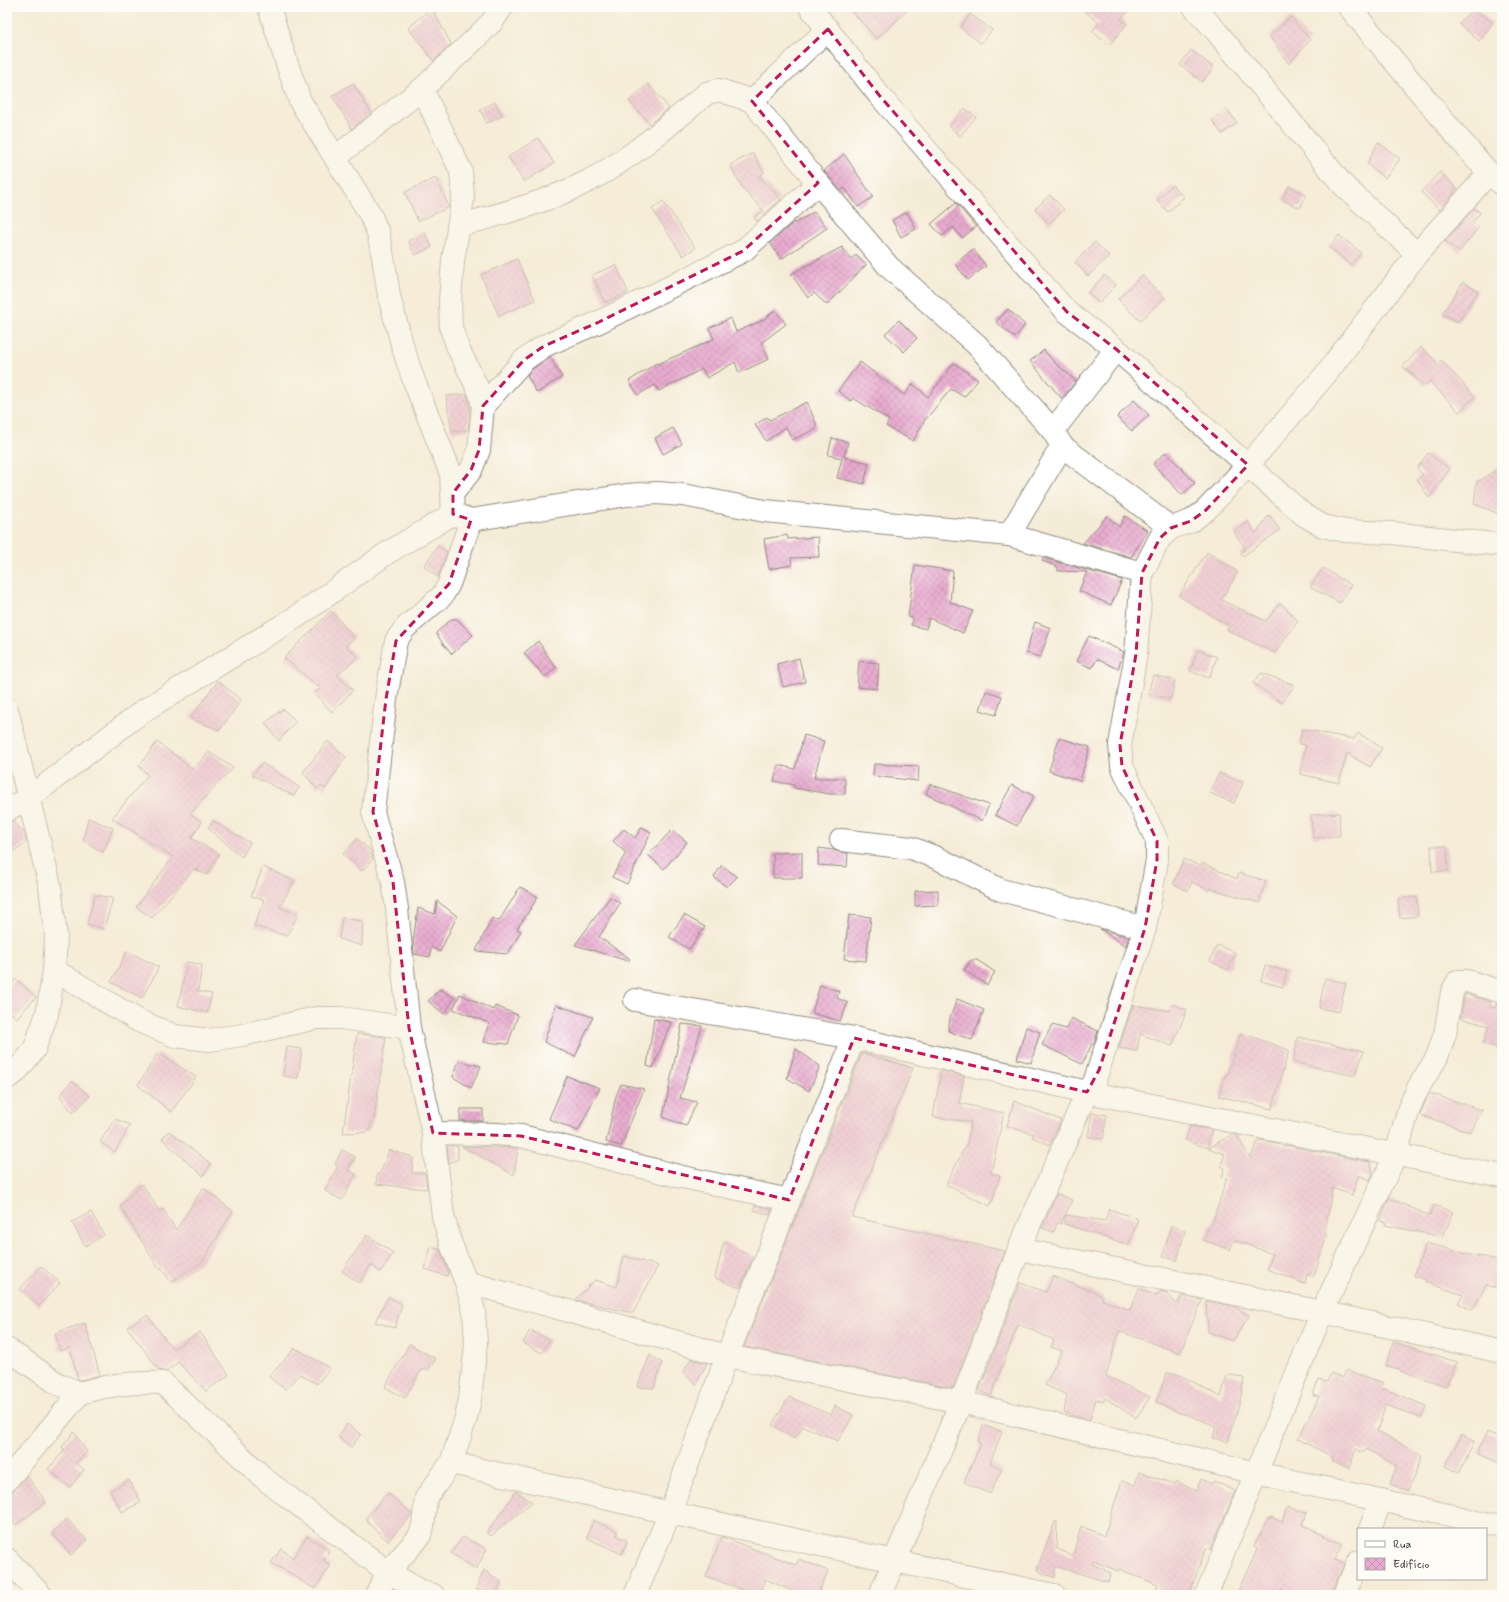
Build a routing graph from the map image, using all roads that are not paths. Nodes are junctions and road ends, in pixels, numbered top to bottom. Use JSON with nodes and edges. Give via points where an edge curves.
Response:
{"nodes":[{"id":1,"x":269,"y":7,"type":"edge"},
{"id":2,"x":502,"y":7,"type":"edge"},
{"id":3,"x":810,"y":7,"type":"edge"},
{"id":4,"x":1194,"y":7,"type":"edge"},
{"id":5,"x":1349,"y":7,"type":"edge"},
{"id":6,"x":828,"y":29,"type":"junction"},
{"id":7,"x":422,"y":89,"type":"junction"},
{"id":8,"x":752,"y":102,"type":"junction"},
{"id":9,"x":336,"y":157,"type":"junction"},
{"id":10,"x":1495,"y":179,"type":"edge"},
{"id":11,"x":818,"y":183,"type":"junction"},
{"id":12,"x":458,"y":226,"type":"junction"},
{"id":13,"x":1417,"y":254,"type":"junction"},
{"id":14,"x":1116,"y":349,"type":"junction"},
{"id":15,"x":483,"y":406,"type":"junction"},
{"id":16,"x":1058,"y":438,"type":"junction"},
{"id":17,"x":1248,"y":465,"type":"junction"},
{"id":18,"x":459,"y":509,"type":"junction"},
{"id":19,"x":1170,"y":528,"type":"junction"},
{"id":20,"x":1009,"y":535,"type":"junction"},
{"id":21,"x":1502,"y":545,"type":"edge"},
{"id":22,"x":1142,"y":573,"type":"junction"},
{"id":23,"x":7,"y":710,"type":"edge"},
{"id":24,"x":30,"y":797,"type":"junction"},
{"id":25,"x":7,"y":810,"type":"edge"},
{"id":26,"x":841,"y":840,"type":"dead end"},
{"id":27,"x":1145,"y":928,"type":"junction"},
{"id":28,"x":54,"y":970,"type":"junction"},
{"id":29,"x":1502,"y":992,"type":"edge"},
{"id":30,"x":636,"y":1000,"type":"dead end"},
{"id":31,"x":409,"y":1028,"type":"junction"},
{"id":32,"x":854,"y":1038,"type":"junction"},
{"id":33,"x":7,"y":1078,"type":"edge"},
{"id":34,"x":1087,"y":1092,"type":"junction"},
{"id":35,"x":433,"y":1133,"type":"junction"},
{"id":36,"x":1396,"y":1154,"type":"junction"},
{"id":37,"x":1502,"y":1176,"type":"edge"},
{"id":38,"x":789,"y":1200,"type":"junction"},
{"id":39,"x":1019,"y":1249,"type":"junction"},
{"id":40,"x":466,"y":1282,"type":"junction"},
{"id":41,"x":1322,"y":1312,"type":"junction"},
{"id":42,"x":8,"y":1351,"type":"edge"},
{"id":43,"x":1502,"y":1352,"type":"edge"},
{"id":44,"x":727,"y":1356,"type":"junction"},
{"id":45,"x":80,"y":1393,"type":"junction"},
{"id":46,"x":961,"y":1402,"type":"junction"},
{"id":47,"x":451,"y":1463,"type":"junction"},
{"id":48,"x":1256,"y":1473,"type":"junction"},
{"id":49,"x":7,"y":1480,"type":"edge"},
{"id":50,"x":1382,"y":1500,"type":"junction"},
{"id":51,"x":670,"y":1513,"type":"junction"},
{"id":52,"x":1502,"y":1525,"type":"edge"},
{"id":53,"x":1370,"y":1528,"type":"edge"},
{"id":54,"x":7,"y":1559,"type":"edge"},
{"id":55,"x":894,"y":1560,"type":"junction"},
{"id":56,"x":1357,"y":1564,"type":"edge"},
{"id":57,"x":388,"y":1572,"type":"junction"},
{"id":58,"x":41,"y":1595,"type":"edge"},
{"id":59,"x":376,"y":1595,"type":"edge"},
{"id":60,"x":433,"y":1595,"type":"edge"},
{"id":61,"x":635,"y":1595,"type":"edge"},
{"id":62,"x":880,"y":1595,"type":"edge"},
{"id":63,"x":1054,"y":1595,"type":"edge"},
{"id":64,"x":1206,"y":1595,"type":"edge"},
{"id":65,"x":1345,"y":1595,"type":"edge"}],
"edges":[{"from":1,"to":9,"type":"street","via":[[300,101]]},
{"from":2,"to":7,"type":"street","via":[[492,22]]},
{"from":3,"to":6,"type":"street"},
{"from":4,"to":13,"type":"street","via":[[1343,185]]},
{"from":5,"to":10,"type":"street"},
{"from":6,"to":8,"type":"street"},
{"from":6,"to":14,"type":"street","via":[[879,95],[1067,312]]},
{"from":7,"to":9,"type":"street"},
{"from":7,"to":12,"type":"street","via":[[461,171],[462,197]]},
{"from":8,"to":11,"type":"street"},
{"from":8,"to":12,"type":"street","via":[[719,90],[706,93],[638,149],[604,172],[574,188],[524,208]]},
{"from":9,"to":18,"type":"street","via":[[378,232],[389,296],[403,348],[451,474]]},
{"from":10,"to":13,"type":"street"},
{"from":11,"to":15,"type":"street","via":[[743,251],[599,322],[544,346],[524,360]]},
{"from":11,"to":16,"type":"street","via":[[889,266],[977,345]]},
{"from":12,"to":15,"type":"street","via":[[452,268],[451,328],[480,393]]},
{"from":13,"to":17,"type":"street","via":[[1326,374]]},
{"from":14,"to":16,"type":"street"},
{"from":14,"to":17,"type":"street"},
{"from":15,"to":18,"type":"street","via":[[479,450]]},
{"from":16,"to":19,"type":"street"},
{"from":16,"to":20,"type":"street"},
{"from":17,"to":19,"type":"street","via":[[1206,510],[1191,521]]},
{"from":17,"to":21,"type":"street","via":[[1304,515],[1323,526],[1345,531],[1391,533]]},
{"from":18,"to":20,"type":"street","via":[[657,493],[765,512]]},
{"from":18,"to":24,"type":"street","via":[[387,553],[298,616],[142,711]]},
{"from":18,"to":31,"type":"street","via":[[450,584],[442,596],[405,628],[396,641],[386,699],[373,812],[393,882]]},
{"from":19,"to":22,"type":"street","via":[[1160,538]]},
{"from":20,"to":22,"type":"street"},
{"from":22,"to":27,"type":"street","via":[[1136,654],[1120,745],[1122,766],[1157,841],[1158,860]]},
{"from":23,"to":24,"type":"street"},
{"from":24,"to":25,"type":"street"},
{"from":24,"to":28,"type":"street","via":[[50,886],[56,937]]},
{"from":26,"to":27,"type":"street","via":[[911,848],[938,858],[1001,890]]},
{"from":27,"to":34,"type":"street","via":[[1099,1070]]},
{"from":28,"to":31,"type":"street","via":[[139,1021],[175,1036],[209,1040],[316,1018],[340,1018]]},
{"from":28,"to":33,"type":"street","via":[[47,1014],[34,1050],[15,1073]]},
{"from":29,"to":36,"type":"street","via":[[1467,981],[1458,981],[1452,992],[1441,1046],[1409,1108]]},
{"from":30,"to":32,"type":"street"},
{"from":31,"to":35,"type":"street"},
{"from":32,"to":34,"type":"street"},
{"from":32,"to":38,"type":"street"},
{"from":34,"to":36,"type":"street"},
{"from":34,"to":39,"type":"street"},
{"from":35,"to":38,"type":"street","via":[[521,1136],[678,1176]]},
{"from":35,"to":40,"type":"street","via":[[443,1216]]},
{"from":36,"to":37,"type":"street"},
{"from":36,"to":41,"type":"street"},
{"from":38,"to":44,"type":"street"},
{"from":39,"to":41,"type":"street"},
{"from":39,"to":46,"type":"street"},
{"from":40,"to":44,"type":"street"},
{"from":40,"to":47,"type":"street","via":[[474,1311],[476,1344],[470,1399]]},
{"from":41,"to":43,"type":"street"},
{"from":41,"to":48,"type":"street"},
{"from":42,"to":45,"type":"street","via":[[58,1384]]},
{"from":44,"to":46,"type":"street"},
{"from":44,"to":51,"type":"street"},
{"from":45,"to":49,"type":"street"},
{"from":45,"to":57,"type":"street","via":[[95,1388],[163,1383],[267,1481]]},
{"from":46,"to":48,"type":"street"},
{"from":46,"to":55,"type":"street"},
{"from":47,"to":51,"type":"street"},
{"from":47,"to":57,"type":"street","via":[[426,1498],[419,1537]]},
{"from":48,"to":50,"type":"street"},
{"from":48,"to":64,"type":"street"},
{"from":50,"to":52,"type":"street","via":[[1484,1524]]},
{"from":50,"to":53,"type":"street"},
{"from":51,"to":55,"type":"street"},
{"from":51,"to":61,"type":"street"},
{"from":54,"to":58,"type":"street"},
{"from":55,"to":62,"type":"street"},
{"from":55,"to":63,"type":"street"},
{"from":56,"to":65,"type":"street"},
{"from":57,"to":59,"type":"street"},
{"from":57,"to":60,"type":"street"}]}
